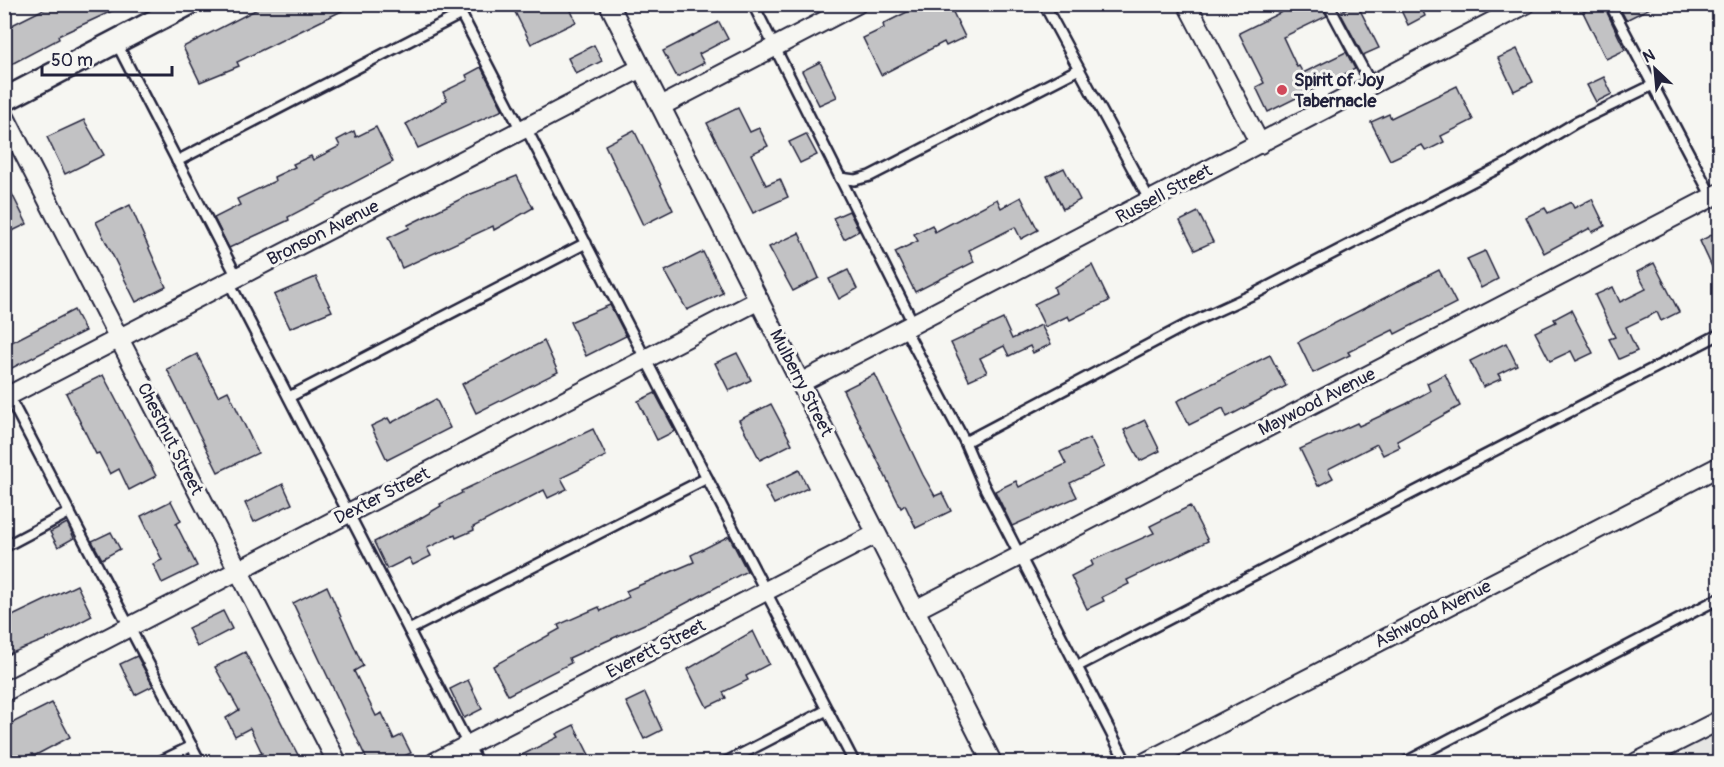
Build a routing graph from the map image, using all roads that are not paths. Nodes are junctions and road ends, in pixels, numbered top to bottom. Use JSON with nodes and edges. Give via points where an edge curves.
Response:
{"nodes":[{"id":1,"x":188,"y":4,"type":"edge"},
{"id":2,"x":609,"y":4,"type":"edge"},
{"id":3,"x":753,"y":4,"type":"edge"},
{"id":4,"x":857,"y":4,"type":"edge"},
{"id":5,"x":1044,"y":4,"type":"edge"},
{"id":6,"x":1187,"y":4,"type":"edge"},
{"id":7,"x":1328,"y":4,"type":"edge"},
{"id":8,"x":1527,"y":4,"type":"edge"},
{"id":9,"x":1610,"y":4,"type":"edge"},
{"id":10,"x":459,"y":9,"type":"edge"},
{"id":11,"x":116,"y":42,"type":"junction"},
{"id":12,"x":775,"y":47,"type":"junction"},
{"id":13,"x":641,"y":68,"type":"junction"},
{"id":14,"x":1077,"y":70,"type":"junction"},
{"id":15,"x":1653,"y":85,"type":"junction"},
{"id":16,"x":1372,"y":86,"type":"junction"},
{"id":17,"x":4,"y":100,"type":"edge"},
{"id":18,"x":661,"y":106,"type":"junction"},
{"id":19,"x":4,"y":115,"type":"edge"},
{"id":20,"x":524,"y":129,"type":"junction"},
{"id":21,"x":1260,"y":144,"type":"junction"},
{"id":22,"x":177,"y":160,"type":"junction"},
{"id":23,"x":840,"y":178,"type":"junction"},
{"id":24,"x":1716,"y":195,"type":"edge"},
{"id":25,"x":1150,"y":201,"type":"junction"},
{"id":26,"x":586,"y":243,"type":"junction"},
{"id":27,"x":233,"y":279,"type":"junction"},
{"id":28,"x":759,"y":300,"type":"junction"},
{"id":29,"x":909,"y":327,"type":"junction"},
{"id":30,"x":1719,"y":334,"type":"edge"},
{"id":31,"x":119,"y":339,"type":"junction"},
{"id":32,"x":646,"y":359,"type":"junction"},
{"id":33,"x":800,"y":383,"type":"junction"},
{"id":34,"x":6,"y":394,"type":"edge"},
{"id":35,"x":289,"y":397,"type":"junction"},
{"id":36,"x":966,"y":442,"type":"junction"},
{"id":37,"x":1719,"y":466,"type":"edge"},
{"id":38,"x":707,"y":478,"type":"junction"},
{"id":39,"x":70,"y":512,"type":"junction"},
{"id":40,"x":348,"y":513,"type":"junction"},
{"id":41,"x":876,"y":534,"type":"junction"},
{"id":42,"x":4,"y":546,"type":"edge"},
{"id":43,"x":1021,"y":555,"type":"junction"},
{"id":44,"x":238,"y":570,"type":"junction"},
{"id":45,"x":766,"y":593,"type":"junction"},
{"id":46,"x":1719,"y":598,"type":"edge"},
{"id":47,"x":915,"y":610,"type":"junction"},
{"id":48,"x":131,"y":626,"type":"junction"},
{"id":49,"x":409,"y":630,"type":"junction"},
{"id":50,"x":1078,"y":666,"type":"junction"},
{"id":51,"x":4,"y":692,"type":"edge"},
{"id":52,"x":827,"y":710,"type":"junction"},
{"id":53,"x":1719,"y":720,"type":"edge"},
{"id":54,"x":468,"y":745,"type":"junction"},
{"id":55,"x":192,"y":746,"type":"junction"},
{"id":56,"x":159,"y":762,"type":"edge"},
{"id":57,"x":200,"y":762,"type":"edge"},
{"id":58,"x":337,"y":762,"type":"edge"},
{"id":59,"x":435,"y":762,"type":"edge"},
{"id":60,"x":477,"y":762,"type":"edge"},
{"id":61,"x":726,"y":762,"type":"edge"},
{"id":62,"x":854,"y":762,"type":"edge"},
{"id":63,"x":992,"y":762,"type":"edge"},
{"id":64,"x":1126,"y":762,"type":"edge"},
{"id":65,"x":1146,"y":762,"type":"edge"},
{"id":66,"x":1406,"y":762,"type":"edge"},
{"id":67,"x":1637,"y":762,"type":"edge"}],
"edges":[{"from":1,"to":11,"type":"street"},
{"from":2,"to":13,"type":"street","name":"Mulberry Street"},
{"from":3,"to":12,"type":"lane"},
{"from":4,"to":12,"type":"street"},
{"from":5,"to":14,"type":"lane"},
{"from":6,"to":21,"type":"street"},
{"from":7,"to":16,"type":"lane"},
{"from":8,"to":16,"type":"street","name":"Russell Street"},
{"from":9,"to":15,"type":"lane"},
{"from":10,"to":20,"type":"lane"},
{"from":10,"to":22,"type":"lane"},
{"from":11,"to":17,"type":"street"},
{"from":11,"to":22,"type":"lane"},
{"from":12,"to":18,"type":"street"},
{"from":12,"to":23,"type":"lane"},
{"from":13,"to":18,"type":"street","name":"Mulberry Street"},
{"from":13,"to":20,"type":"street","name":"Bronson Avenue"},
{"from":14,"to":23,"type":"lane","via":[[870,176]]},
{"from":14,"to":25,"type":"lane"},
{"from":15,"to":24,"type":"lane"},
{"from":15,"to":36,"type":"lane"},
{"from":16,"to":21,"type":"street","name":"Russell Street"},
{"from":18,"to":28,"type":"street","name":"Mulberry Street"},
{"from":19,"to":31,"type":"street","name":"Chestnut Street"},
{"from":20,"to":26,"type":"lane"},
{"from":20,"to":27,"type":"street","name":"Bronson Avenue"},
{"from":21,"to":25,"type":"street","name":"Russell Street"},
{"from":22,"to":27,"type":"lane"},
{"from":23,"to":29,"type":"lane"},
{"from":24,"to":43,"type":"street","name":"Maywood Avenue"},
{"from":25,"to":29,"type":"street","name":"Russell Street"},
{"from":26,"to":32,"type":"lane"},
{"from":26,"to":35,"type":"lane"},
{"from":27,"to":31,"type":"street","name":"Bronson Avenue"},
{"from":27,"to":35,"type":"lane"},
{"from":28,"to":32,"type":"street","name":"Dexter Street"},
{"from":28,"to":33,"type":"street","name":"Mulberry Street"},
{"from":29,"to":33,"type":"street","name":"Russell Street"},
{"from":29,"to":36,"type":"lane"},
{"from":30,"to":50,"type":"lane"},
{"from":31,"to":34,"type":"street","name":"Bronson Avenue"},
{"from":31,"to":44,"type":"street","name":"Chestnut Street"},
{"from":32,"to":38,"type":"lane"},
{"from":32,"to":40,"type":"street","name":"Dexter Street"},
{"from":33,"to":41,"type":"street","name":"Mulberry Street"},
{"from":34,"to":39,"type":"lane"},
{"from":35,"to":40,"type":"lane"},
{"from":36,"to":43,"type":"lane","via":[[983,484]]},
{"from":37,"to":65,"type":"street","name":"Ashwood Avenue"},
{"from":38,"to":45,"type":"lane"},
{"from":38,"to":49,"type":"lane"},
{"from":39,"to":42,"type":"lane"},
{"from":39,"to":48,"type":"lane"},
{"from":40,"to":44,"type":"street","name":"Dexter Street"},
{"from":40,"to":49,"type":"lane"},
{"from":41,"to":45,"type":"street","name":"Everett Street"},
{"from":41,"to":47,"type":"street","name":"Mulberry Street"},
{"from":43,"to":47,"type":"street","name":"Maywood Avenue"},
{"from":43,"to":50,"type":"lane"},
{"from":44,"to":48,"type":"street","name":"Dexter Street"},
{"from":44,"to":58,"type":"street","name":"Chestnut Street"},
{"from":45,"to":52,"type":"lane"},
{"from":45,"to":54,"type":"street","name":"Everett Street"},
{"from":46,"to":66,"type":"lane"},
{"from":47,"to":63,"type":"street","name":"Mulberry Street"},
{"from":48,"to":51,"type":"street","name":"Dexter Street"},
{"from":48,"to":55,"type":"lane"},
{"from":49,"to":54,"type":"lane"},
{"from":50,"to":64,"type":"lane"},
{"from":52,"to":61,"type":"lane"},
{"from":52,"to":62,"type":"lane"},
{"from":53,"to":67,"type":"street"},
{"from":54,"to":59,"type":"street","name":"Everett Street"},
{"from":54,"to":60,"type":"lane"},
{"from":55,"to":56,"type":"lane"},
{"from":55,"to":57,"type":"lane"}]}
